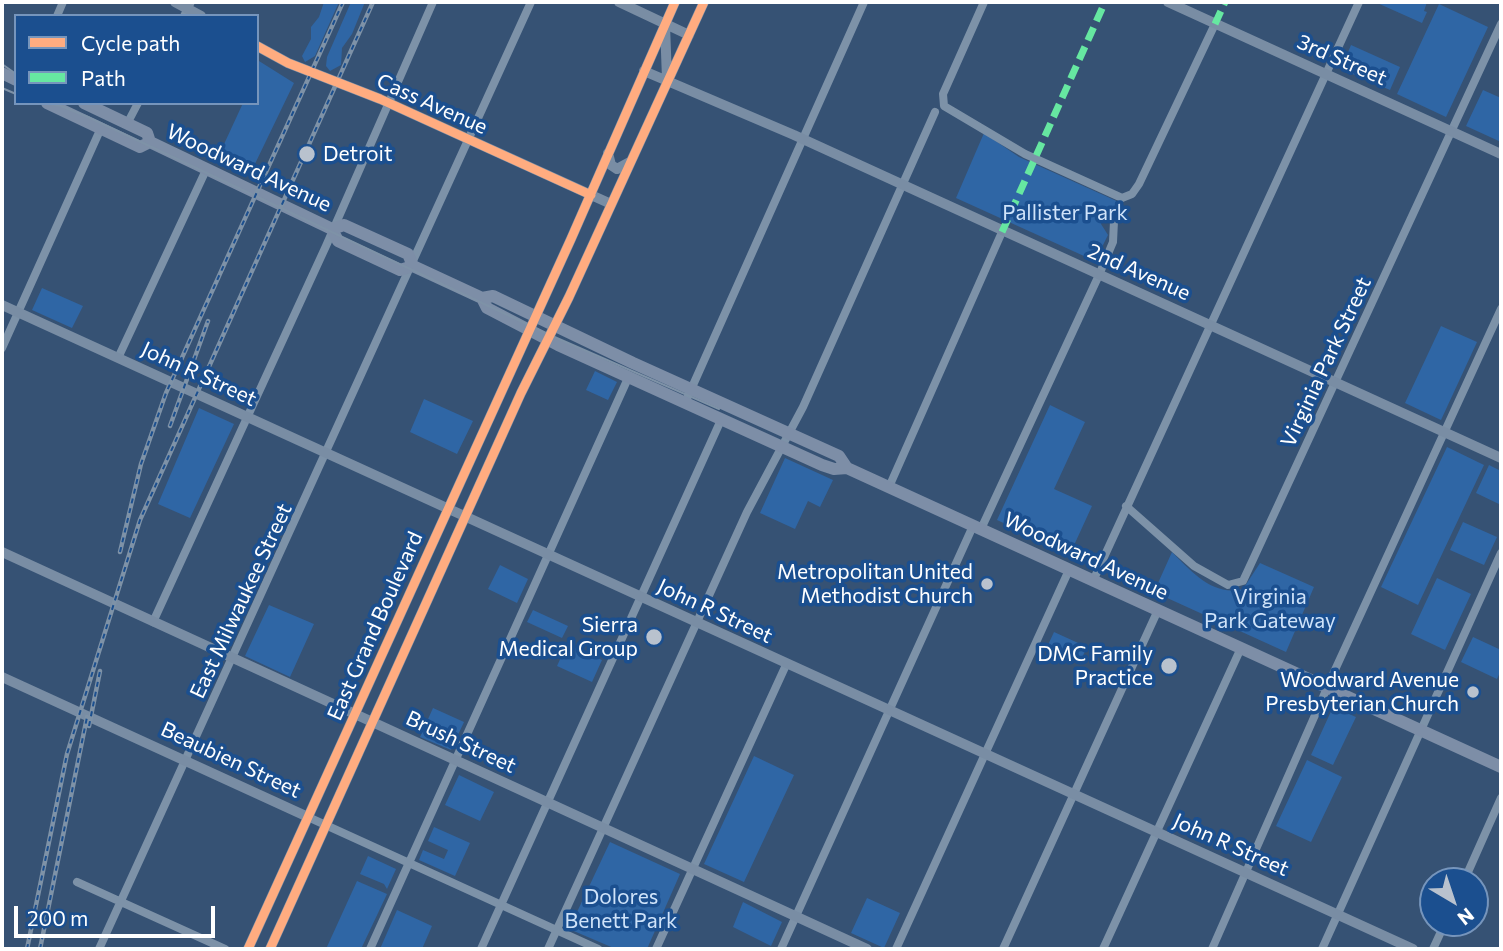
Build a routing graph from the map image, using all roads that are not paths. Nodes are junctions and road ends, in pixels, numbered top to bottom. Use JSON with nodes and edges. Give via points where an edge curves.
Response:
{"nodes":[{"id":1,"x":175,"y":2,"type":"edge"},
{"id":2,"x":433,"y":2,"type":"edge"},
{"id":3,"x":531,"y":2,"type":"edge"},
{"id":4,"x":619,"y":2,"type":"edge"},
{"id":5,"x":675,"y":2,"type":"edge"},
{"id":6,"x":704,"y":2,"type":"edge"},
{"id":7,"x":864,"y":2,"type":"edge"},
{"id":8,"x":984,"y":2,"type":"edge"},
{"id":9,"x":1168,"y":2,"type":"edge"},
{"id":10,"x":1359,"y":2,"type":"edge"},
{"id":11,"x":187,"y":9,"type":"edge"},
{"id":12,"x":664,"y":23,"type":"junction"},
{"id":13,"x":1214,"y":24,"type":"junction"},
{"id":14,"x":1501,"y":24,"type":"edge"},
{"id":15,"x":689,"y":34,"type":"junction"},
{"id":16,"x":259,"y":48,"type":"edge"},
{"id":17,"x":643,"y":71,"type":"junction"},
{"id":18,"x":1326,"y":74,"type":"junction"},
{"id":19,"x":668,"y":82,"type":"junction"},
{"id":20,"x":388,"y":102,"type":"junction"},
{"id":21,"x":51,"y":105,"type":"edge"},
{"id":22,"x":87,"y":105,"type":"edge"},
{"id":23,"x":137,"y":105,"type":"edge"},
{"id":24,"x":935,"y":113,"type":"dead end"},
{"id":25,"x":127,"y":124,"type":"junction"},
{"id":26,"x":101,"y":128,"type":"junction"},
{"id":27,"x":1452,"y":131,"type":"junction"},
{"id":28,"x":469,"y":139,"type":"junction"},
{"id":29,"x":803,"y":139,"type":"junction"},
{"id":30,"x":150,"y":142,"type":"junction"},
{"id":31,"x":608,"y":153,"type":"junction"},
{"id":32,"x":1501,"y":155,"type":"edge"},
{"id":33,"x":630,"y":162,"type":"junction"},
{"id":34,"x":206,"y":170,"type":"junction"},
{"id":35,"x":902,"y":185,"type":"junction"},
{"id":36,"x":591,"y":195,"type":"junction"},
{"id":37,"x":611,"y":204,"type":"junction"},
{"id":38,"x":1114,"y":221,"type":"dead end"},
{"id":39,"x":332,"y":229,"type":"junction"},
{"id":40,"x":1002,"y":232,"type":"junction"},
{"id":41,"x":571,"y":239,"type":"junction"},
{"id":42,"x":591,"y":247,"type":"junction"},
{"id":43,"x":413,"y":266,"type":"junction"},
{"id":44,"x":1099,"y":275,"type":"junction"},
{"id":45,"x":549,"y":286,"type":"junction"},
{"id":46,"x":569,"y":297,"type":"junction"},
{"id":47,"x":482,"y":298,"type":"junction"},
{"id":48,"x":2,"y":305,"type":"edge"},
{"id":49,"x":1501,"y":309,"type":"edge"},
{"id":50,"x":18,"y":313,"type":"junction"},
{"id":51,"x":535,"y":317,"type":"junction"},
{"id":52,"x":1210,"y":325,"type":"junction"},
{"id":53,"x":554,"y":327,"type":"junction"},
{"id":54,"x":528,"y":331,"type":"junction"},
{"id":55,"x":548,"y":340,"type":"junction"},
{"id":56,"x":2,"y":348,"type":"edge"},
{"id":57,"x":520,"y":349,"type":"junction"},
{"id":58,"x":118,"y":358,"type":"junction"},
{"id":59,"x":538,"y":358,"type":"junction"},
{"id":60,"x":629,"y":376,"type":"junction"},
{"id":61,"x":1336,"y":382,"type":"junction"},
{"id":62,"x":691,"y":390,"type":"junction"},
{"id":63,"x":685,"y":403,"type":"junction"},
{"id":64,"x":247,"y":417,"type":"junction"},
{"id":65,"x":721,"y":420,"type":"junction"},
{"id":66,"x":1445,"y":432,"type":"junction"},
{"id":67,"x":790,"y":435,"type":"junction"},
{"id":68,"x":782,"y":447,"type":"junction"},
{"id":69,"x":327,"y":454,"type":"junction"},
{"id":70,"x":1501,"y":458,"type":"edge"},
{"id":71,"x":847,"y":468,"type":"junction"},
{"id":72,"x":457,"y":486,"type":"junction"},
{"id":73,"x":889,"y":487,"type":"junction"},
{"id":74,"x":473,"y":501,"type":"junction"},
{"id":75,"x":1126,"y":506,"type":"junction"},
{"id":76,"x":447,"y":509,"type":"junction"},
{"id":77,"x":466,"y":518,"type":"junction"},
{"id":78,"x":977,"y":528,"type":"junction"},
{"id":79,"x":2,"y":552,"type":"edge"},
{"id":80,"x":1501,"y":553,"type":"edge"},
{"id":81,"x":548,"y":556,"type":"junction"},
{"id":82,"x":1069,"y":570,"type":"junction"},
{"id":83,"x":1093,"y":580,"type":"junction"},
{"id":84,"x":414,"y":582,"type":"junction"},
{"id":85,"x":429,"y":597,"type":"junction"},
{"id":86,"x":641,"y":598,"type":"junction"},
{"id":87,"x":1158,"y":610,"type":"junction"},
{"id":88,"x":153,"y":622,"type":"junction"},
{"id":89,"x":696,"y":624,"type":"junction"},
{"id":90,"x":386,"y":646,"type":"junction"},
{"id":91,"x":1241,"y":648,"type":"junction"},
{"id":92,"x":404,"y":655,"type":"junction"},
{"id":93,"x":233,"y":659,"type":"junction"},
{"id":94,"x":786,"y":664,"type":"junction"},
{"id":95,"x":2,"y":677,"type":"edge"},
{"id":96,"x":1328,"y":688,"type":"junction"},
{"id":97,"x":889,"y":712,"type":"junction"},
{"id":98,"x":355,"y":715,"type":"junction"},
{"id":99,"x":372,"y":723,"type":"junction"},
{"id":100,"x":1421,"y":730,"type":"junction"},
{"id":101,"x":985,"y":755,"type":"junction"},
{"id":102,"x":186,"y":761,"type":"junction"},
{"id":103,"x":455,"y":761,"type":"junction"},
{"id":104,"x":1501,"y":766,"type":"edge"},
{"id":105,"x":1073,"y":796,"type":"junction"},
{"id":106,"x":1501,"y":798,"type":"edge"},
{"id":107,"x":548,"y":803,"type":"junction"},
{"id":108,"x":308,"y":817,"type":"junction"},
{"id":109,"x":325,"y":824,"type":"junction"},
{"id":110,"x":603,"y":828,"type":"junction"},
{"id":111,"x":1157,"y":833,"type":"junction"},
{"id":112,"x":409,"y":863,"type":"junction"},
{"id":113,"x":1470,"y":867,"type":"edge"},
{"id":114,"x":692,"y":870,"type":"junction"},
{"id":115,"x":1245,"y":873,"type":"junction"},
{"id":116,"x":77,"y":882,"type":"dead end"},
{"id":117,"x":121,"y":902,"type":"junction"},
{"id":118,"x":501,"y":905,"type":"junction"},
{"id":119,"x":1337,"y":915,"type":"junction"},
{"id":120,"x":796,"y":917,"type":"junction"},
{"id":121,"x":556,"y":930,"type":"junction"},
{"id":122,"x":99,"y":949,"type":"edge"},
{"id":123,"x":225,"y":949,"type":"edge"},
{"id":124,"x":248,"y":949,"type":"edge"},
{"id":125,"x":270,"y":949,"type":"edge"},
{"id":126,"x":370,"y":949,"type":"edge"},
{"id":127,"x":481,"y":949,"type":"edge"},
{"id":128,"x":548,"y":949,"type":"edge"},
{"id":129,"x":598,"y":949,"type":"edge"},
{"id":130,"x":656,"y":949,"type":"edge"},
{"id":131,"x":781,"y":949,"type":"edge"},
{"id":132,"x":867,"y":949,"type":"edge"},
{"id":133,"x":896,"y":949,"type":"edge"},
{"id":134,"x":1003,"y":949,"type":"edge"},
{"id":135,"x":1104,"y":949,"type":"edge"},
{"id":136,"x":1212,"y":949,"type":"edge"},
{"id":137,"x":1322,"y":949,"type":"edge"},
{"id":138,"x":1413,"y":949,"type":"edge"}],
"edges":[{"from":1,"to":11,"type":"street"},
{"from":2,"to":20,"type":"street"},
{"from":3,"to":28,"type":"street","name":"East Milwaukee Street"},
{"from":4,"to":12,"type":"street"},
{"from":5,"to":12,"type":"street","name":"East Grand Boulevard"},
{"from":6,"to":15,"type":"street","name":"East Grand Boulevard"},
{"from":7,"to":29,"type":"street"},
{"from":8,"to":13,"type":"street","via":[[943,94],[948,110],[1025,154],[1111,194],[1128,196],[1139,184]]},
{"from":9,"to":13,"type":"street","name":"3rd Street"},
{"from":10,"to":18,"type":"street"},
{"from":12,"to":15,"type":"street"},
{"from":12,"to":17,"type":"street","name":"East Grand Boulevard"},
{"from":12,"to":19,"type":"street"},
{"from":13,"to":18,"type":"street","name":"3rd Street"},
{"from":14,"to":27,"type":"street","name":"Virginia Park Street"},
{"from":15,"to":19,"type":"street","name":"East Grand Boulevard"},
{"from":16,"to":20,"type":"street","name":"Cass Avenue"},
{"from":17,"to":19,"type":"street","name":"2nd Avenue"},
{"from":17,"to":31,"type":"street","name":"East Grand Boulevard"},
{"from":18,"to":27,"type":"street","name":"3rd Street"},
{"from":18,"to":52,"type":"street"},
{"from":19,"to":29,"type":"street","name":"2nd Avenue"},
{"from":19,"to":33,"type":"street","name":"East Grand Boulevard"},
{"from":20,"to":28,"type":"street","name":"Cass Avenue"},
{"from":20,"to":39,"type":"street"},
{"from":21,"to":26,"type":"main road","name":"Woodward Avenue"},
{"from":22,"to":25,"type":"main road","name":"Woodward Avenue"},
{"from":23,"to":25,"type":"street"},
{"from":24,"to":35,"type":"street"},
{"from":25,"to":30,"type":"main road","name":"Woodward Avenue","via":[[146,133]]},
{"from":26,"to":30,"type":"main road","name":"Woodward Avenue","via":[[140,147]]},
{"from":26,"to":50,"type":"street"},
{"from":27,"to":32,"type":"street","name":"3rd Street"},
{"from":27,"to":61,"type":"street","name":"Virginia Park Street"},
{"from":28,"to":36,"type":"street","name":"Cass Avenue"},
{"from":28,"to":43,"type":"street","name":"East Milwaukee Street"},
{"from":29,"to":35,"type":"street","name":"2nd Avenue"},
{"from":29,"to":62,"type":"street"},
{"from":30,"to":34,"type":"main road","name":"Woodward Avenue"},
{"from":31,"to":33,"type":"street","via":[[617,169]]},
{"from":31,"to":36,"type":"street","name":"East Grand Boulevard"},
{"from":33,"to":37,"type":"street","name":"East Grand Boulevard"},
{"from":34,"to":39,"type":"main road","name":"Woodward Avenue"},
{"from":34,"to":58,"type":"street"},
{"from":35,"to":40,"type":"street","name":"2nd Avenue"},
{"from":35,"to":67,"type":"street"},
{"from":36,"to":37,"type":"street","name":"Cass Avenue"},
{"from":36,"to":41,"type":"street","name":"East Grand Boulevard"},
{"from":37,"to":42,"type":"street","name":"East Grand Boulevard"},
{"from":38,"to":44,"type":"street","via":[[1113,242]]},
{"from":39,"to":43,"type":"main road","name":"Woodward Avenue","via":[[338,241],[400,270]]},
{"from":39,"to":64,"type":"street"},
{"from":40,"to":44,"type":"street","name":"2nd Avenue"},
{"from":40,"to":73,"type":"street"},
{"from":41,"to":42,"type":"street","via":[[582,236]]},
{"from":41,"to":45,"type":"street","name":"East Grand Boulevard"},
{"from":42,"to":46,"type":"street","name":"East Grand Boulevard"},
{"from":43,"to":47,"type":"main road","name":"Woodward Avenue"},
{"from":43,"to":69,"type":"street","name":"East Milwaukee Street"},
{"from":44,"to":52,"type":"street","name":"2nd Avenue"},
{"from":44,"to":78,"type":"street"},
{"from":45,"to":46,"type":"street","via":[[558,297]]},
{"from":45,"to":51,"type":"street","name":"East Grand Boulevard"},
{"from":46,"to":53,"type":"street","name":"East Grand Boulevard"},
{"from":47,"to":51,"type":"main road","name":"Woodward Avenue","via":[[493,296]]},
{"from":47,"to":54,"type":"main road","name":"Woodward Avenue","via":[[487,308]]},
{"from":48,"to":50,"type":"street","name":"John R Street"},
{"from":49,"to":66,"type":"street"},
{"from":50,"to":56,"type":"street"},
{"from":50,"to":58,"type":"street","name":"John R Street"},
{"from":51,"to":53,"type":"main road","name":"Woodward Avenue"},
{"from":51,"to":54,"type":"street","name":"East Grand Boulevard"},
{"from":52,"to":61,"type":"street","name":"2nd Avenue"},
{"from":52,"to":75,"type":"street"},
{"from":53,"to":55,"type":"street","name":"East Grand Boulevard"},
{"from":53,"to":62,"type":"main road","name":"Woodward Avenue"},
{"from":54,"to":55,"type":"main road","name":"Woodward Avenue"},
{"from":54,"to":57,"type":"street","name":"East Grand Boulevard"},
{"from":55,"to":59,"type":"street","name":"East Grand Boulevard"},
{"from":55,"to":60,"type":"main road","name":"Woodward Avenue"},
{"from":57,"to":59,"type":"street","via":[[532,348]]},
{"from":57,"to":72,"type":"street","name":"East Grand Boulevard"},
{"from":58,"to":64,"type":"street","name":"John R Street"},
{"from":59,"to":74,"type":"street","name":"East Grand Boulevard"},
{"from":60,"to":63,"type":"main road","name":"Woodward Avenue"},
{"from":60,"to":81,"type":"street"},
{"from":61,"to":66,"type":"street","name":"2nd Avenue"},
{"from":61,"to":75,"type":"street","name":"Virginia Park Street","via":[[1247,575],[1238,584],[1228,585],[1200,571]]},
{"from":62,"to":63,"type":"street"},
{"from":62,"to":67,"type":"main road","name":"Woodward Avenue"},
{"from":63,"to":65,"type":"main road","name":"Woodward Avenue"},
{"from":64,"to":69,"type":"street","name":"John R Street"},
{"from":64,"to":88,"type":"street"},
{"from":65,"to":68,"type":"main road","name":"Woodward Avenue"},
{"from":65,"to":86,"type":"street"},
{"from":66,"to":70,"type":"street","name":"2nd Avenue"},
{"from":66,"to":96,"type":"street"},
{"from":67,"to":68,"type":"street"},
{"from":67,"to":71,"type":"main road","name":"Woodward Avenue","via":[[839,456]]},
{"from":68,"to":71,"type":"main road","name":"Woodward Avenue","via":[[834,469]]},
{"from":68,"to":89,"type":"street"},
{"from":69,"to":76,"type":"street","name":"John R Street"},
{"from":69,"to":93,"type":"street","name":"East Milwaukee Street"},
{"from":71,"to":73,"type":"main road","name":"Woodward Avenue"},
{"from":72,"to":74,"type":"street","via":[[461,501]]},
{"from":72,"to":76,"type":"street","name":"East Grand Boulevard"},
{"from":73,"to":78,"type":"main road","name":"Woodward Avenue"},
{"from":74,"to":77,"type":"street","name":"East Grand Boulevard"},
{"from":75,"to":83,"type":"street"},
{"from":76,"to":77,"type":"street","name":"John R Street"},
{"from":76,"to":84,"type":"street","name":"East Grand Boulevard"},
{"from":77,"to":81,"type":"street","name":"John R Street"},
{"from":77,"to":85,"type":"street","name":"East Grand Boulevard"},
{"from":78,"to":82,"type":"main road","name":"Woodward Avenue"},
{"from":78,"to":97,"type":"street"},
{"from":79,"to":88,"type":"street","name":"Brush Street"},
{"from":80,"to":100,"type":"street"},
{"from":81,"to":86,"type":"street","name":"John R Street"},
{"from":81,"to":103,"type":"street"},
{"from":82,"to":83,"type":"main road","name":"Woodward Avenue"},
{"from":82,"to":101,"type":"street"},
{"from":83,"to":87,"type":"main road","name":"Woodward Avenue"},
{"from":84,"to":85,"type":"street","via":[[427,581]]},
{"from":84,"to":90,"type":"street","name":"East Grand Boulevard"},
{"from":85,"to":92,"type":"street","name":"East Grand Boulevard"},
{"from":86,"to":89,"type":"street","name":"John R Street"},
{"from":86,"to":107,"type":"street"},
{"from":87,"to":91,"type":"main road","name":"Woodward Avenue"},
{"from":87,"to":105,"type":"street"},
{"from":88,"to":93,"type":"street","name":"Brush Street"},
{"from":89,"to":94,"type":"street","name":"John R Street"},
{"from":89,"to":110,"type":"street"},
{"from":90,"to":92,"type":"street","via":[[393,654]]},
{"from":90,"to":98,"type":"street","name":"East Grand Boulevard"},
{"from":91,"to":96,"type":"main road","name":"Woodward Avenue"},
{"from":91,"to":111,"type":"street"},
{"from":92,"to":99,"type":"street","name":"East Grand Boulevard"},
{"from":93,"to":98,"type":"street","name":"Brush Street"},
{"from":93,"to":102,"type":"street","name":"East Milwaukee Street"},
{"from":94,"to":97,"type":"street","name":"John R Street"},
{"from":94,"to":114,"type":"street"},
{"from":95,"to":102,"type":"street","name":"Beaubien Street"},
{"from":96,"to":100,"type":"main road","name":"Woodward Avenue"},
{"from":96,"to":115,"type":"street"},
{"from":97,"to":101,"type":"street","name":"John R Street"},
{"from":97,"to":120,"type":"street"},
{"from":98,"to":99,"type":"street","name":"Brush Street"},
{"from":98,"to":108,"type":"street","name":"East Grand Boulevard"},
{"from":99,"to":103,"type":"street","name":"Brush Street"},
{"from":99,"to":109,"type":"street","name":"East Grand Boulevard"},
{"from":100,"to":104,"type":"main road","name":"Woodward Avenue"},
{"from":100,"to":119,"type":"street"},
{"from":101,"to":105,"type":"street","name":"John R Street"},
{"from":101,"to":133,"type":"street"},
{"from":102,"to":108,"type":"street","name":"Beaubien Street"},
{"from":102,"to":117,"type":"street","name":"East Milwaukee Street"},
{"from":103,"to":107,"type":"street","name":"Brush Street"},
{"from":103,"to":112,"type":"street"},
{"from":105,"to":111,"type":"street","name":"John R Street"},
{"from":105,"to":134,"type":"street"},
{"from":106,"to":113,"type":"street"},
{"from":107,"to":110,"type":"street","name":"Brush Street"},
{"from":107,"to":118,"type":"street"},
{"from":108,"to":109,"type":"street","name":"Beaubien Street"},
{"from":108,"to":124,"type":"street","name":"East Grand Boulevard"},
{"from":109,"to":112,"type":"street","name":"Beaubien Street"},
{"from":109,"to":125,"type":"street","name":"East Grand Boulevard"},
{"from":110,"to":114,"type":"street","name":"Brush Street"},
{"from":110,"to":121,"type":"street"},
{"from":111,"to":115,"type":"street","name":"John R Street"},
{"from":111,"to":135,"type":"street"},
{"from":112,"to":118,"type":"street","name":"Beaubien Street"},
{"from":112,"to":126,"type":"street"},
{"from":114,"to":120,"type":"street","name":"Brush Street"},
{"from":114,"to":130,"type":"street"},
{"from":115,"to":119,"type":"street","name":"John R Street"},
{"from":115,"to":136,"type":"street"},
{"from":116,"to":117,"type":"street"},
{"from":117,"to":122,"type":"street","name":"East Milwaukee Street"},
{"from":117,"to":123,"type":"street"},
{"from":118,"to":121,"type":"street","name":"Beaubien Street"},
{"from":118,"to":127,"type":"street"},
{"from":119,"to":137,"type":"street"},
{"from":119,"to":138,"type":"street","name":"John R Street"},
{"from":120,"to":131,"type":"street"},
{"from":120,"to":132,"type":"street","name":"Brush Street"},
{"from":121,"to":128,"type":"street"},
{"from":121,"to":129,"type":"street","name":"Beaubien Street"}]}
